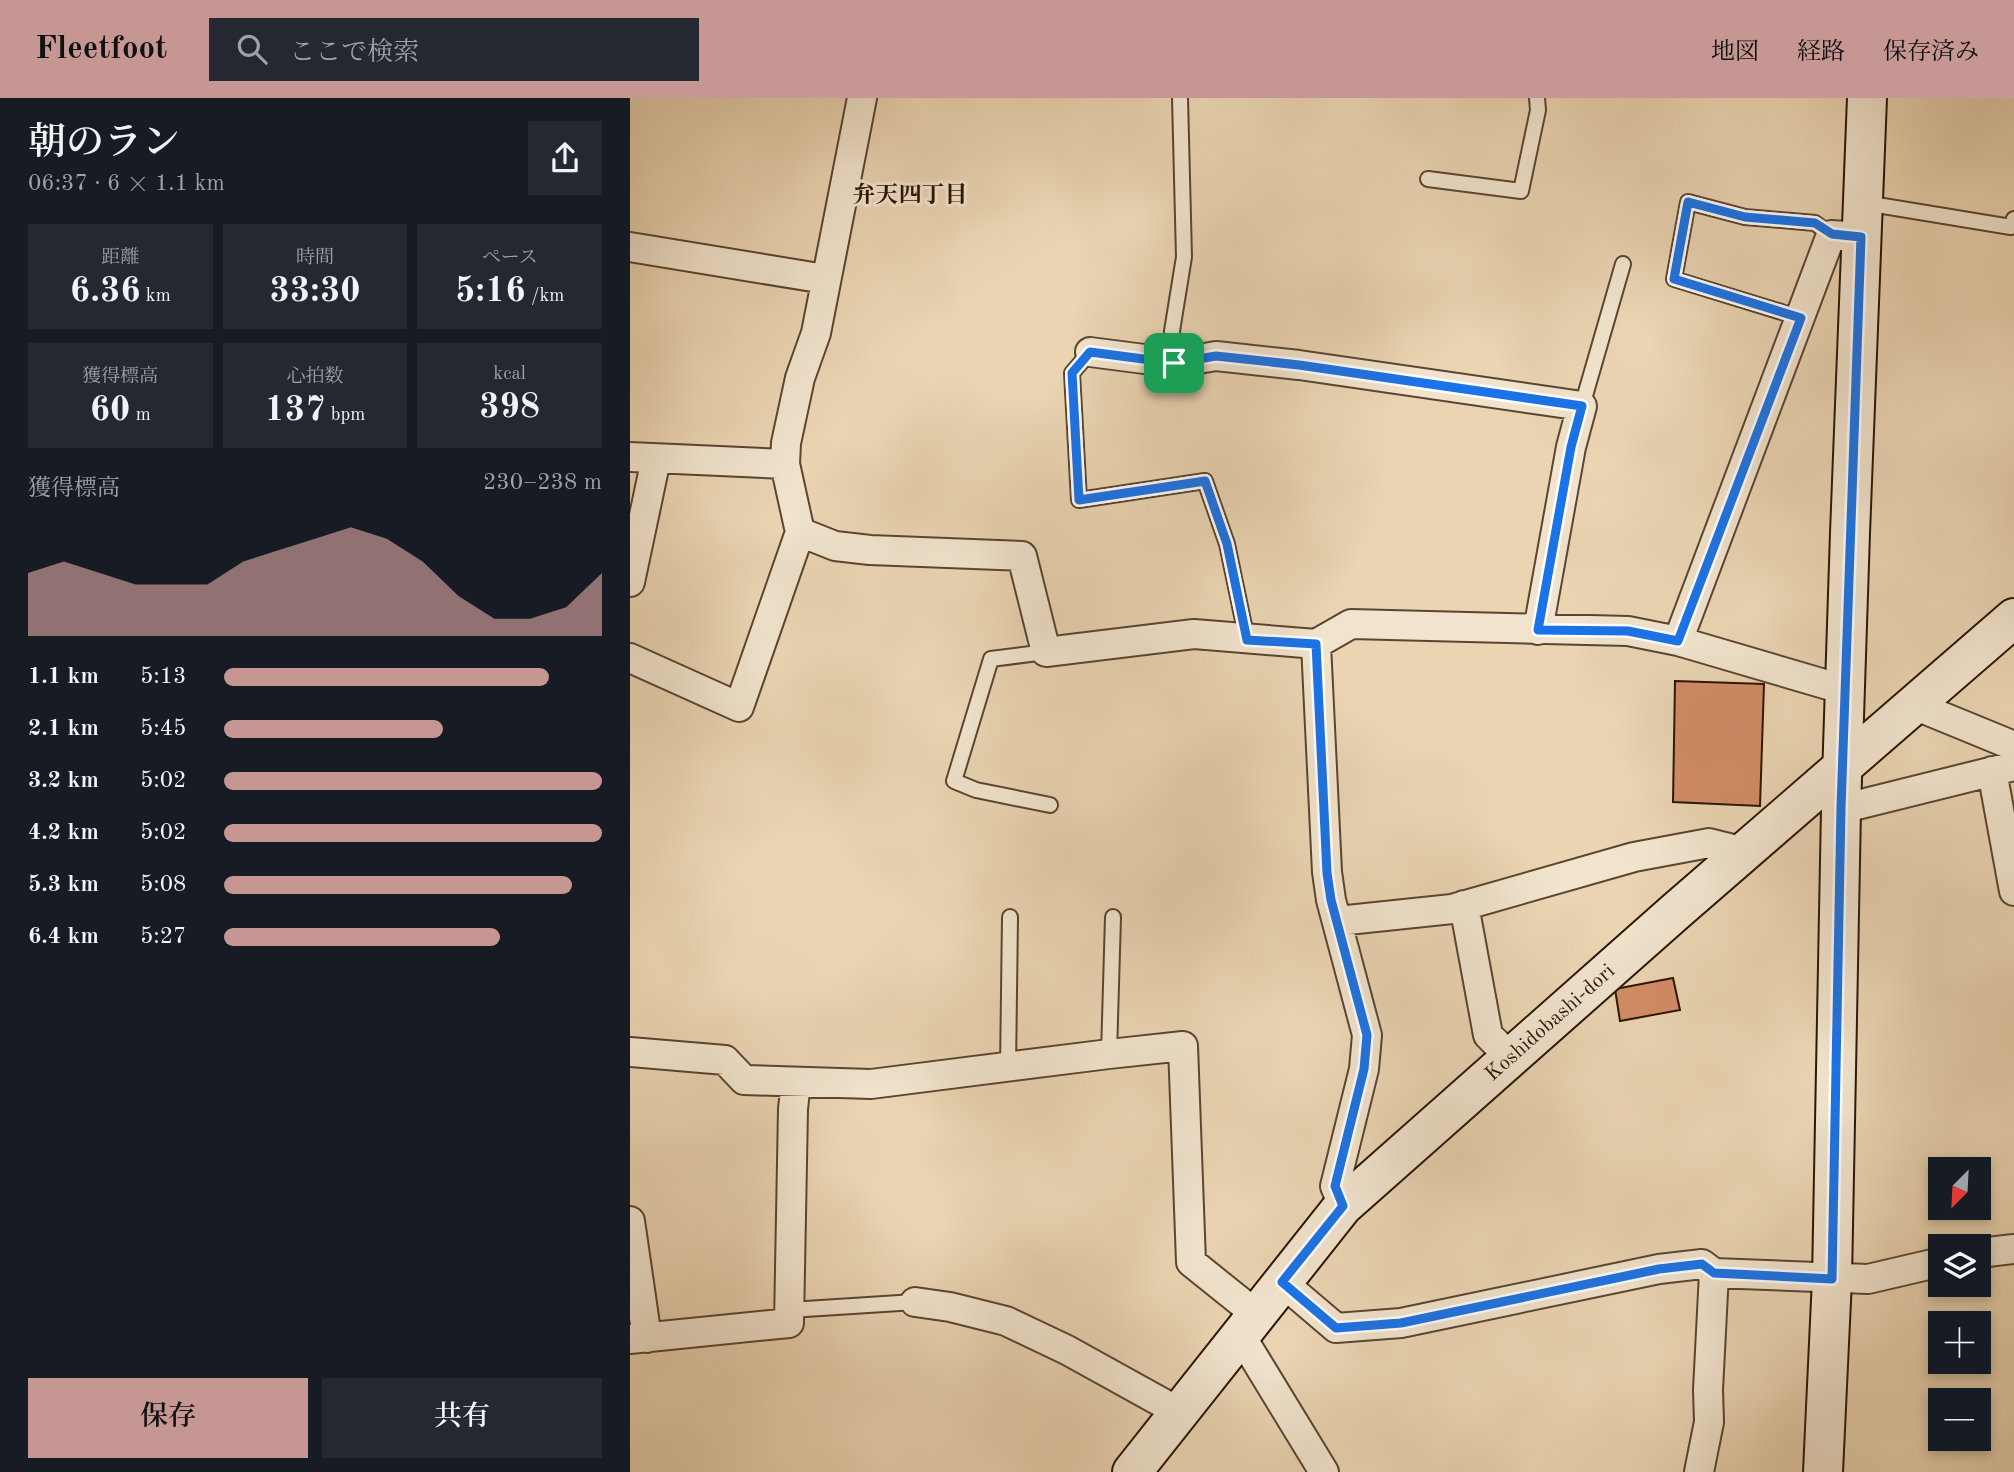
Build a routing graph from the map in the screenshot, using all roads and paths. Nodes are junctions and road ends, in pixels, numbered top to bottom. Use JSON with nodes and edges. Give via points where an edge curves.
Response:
{"nodes":[{"id":1,"x":862,"y":98,"type":"edge"},
{"id":2,"x":1180,"y":98,"type":"edge"},
{"id":3,"x":1537,"y":98,"type":"edge"},
{"id":4,"x":1867,"y":98,"type":"edge"},
{"id":5,"x":1428,"y":179,"type":"dead end"},
{"id":6,"x":2014,"y":219,"type":"edge"},
{"id":7,"x":1852,"y":225,"type":"junction"},
{"id":8,"x":630,"y":247,"type":"edge"},
{"id":9,"x":1623,"y":264,"type":"dead end"},
{"id":10,"x":825,"y":279,"type":"junction"},
{"id":11,"x":1801,"y":318,"type":"junction"},
{"id":12,"x":1090,"y":352,"type":"joint"},
{"id":13,"x":1174,"y":363,"type":"junction"},
{"id":14,"x":1582,"y":406,"type":"junction"},
{"id":15,"x":643,"y":458,"type":"edge"},
{"id":16,"x":785,"y":464,"type":"junction"},
{"id":17,"x":800,"y":532,"type":"junction"},
{"id":18,"x":630,"y":582,"type":"edge"},
{"id":19,"x":2014,"y":618,"type":"edge"},
{"id":20,"x":1538,"y":630,"type":"junction"},
{"id":21,"x":1247,"y":640,"type":"junction"},
{"id":22,"x":1678,"y":641,"type":"junction"},
{"id":23,"x":1316,"y":644,"type":"junction"},
{"id":24,"x":1046,"y":652,"type":"junction"},
{"id":25,"x":630,"y":658,"type":"edge"},
{"id":26,"x":1845,"y":690,"type":"junction"},
{"id":27,"x":1914,"y":705,"type":"junction"},
{"id":28,"x":2014,"y":746,"type":"edge"},
{"id":29,"x":1843,"y":767,"type":"junction"},
{"id":30,"x":2003,"y":769,"type":"edge"},
{"id":31,"x":1050,"y":805,"type":"dead end"},
{"id":32,"x":1841,"y":808,"type":"junction"},
{"id":33,"x":1745,"y":852,"type":"junction"},
{"id":34,"x":2014,"y":891,"type":"edge"},
{"id":35,"x":1464,"y":905,"type":"junction"},
{"id":36,"x":1113,"y":917,"type":"dead end"},
{"id":37,"x":1010,"y":918,"type":"dead end"},
{"id":38,"x":1338,"y":921,"type":"junction"},
{"id":39,"x":630,"y":1052,"type":"edge"},
{"id":40,"x":1109,"y":1054,"type":"junction"},
{"id":41,"x":1510,"y":1057,"type":"junction"},
{"id":42,"x":1008,"y":1068,"type":"junction"},
{"id":43,"x":796,"y":1082,"type":"junction"},
{"id":44,"x":1343,"y":1206,"type":"junction"},
{"id":45,"x":630,"y":1221,"type":"edge"},
{"id":46,"x":2014,"y":1249,"type":"edge"},
{"id":47,"x":1991,"y":1252,"type":"edge"},
{"id":48,"x":1928,"y":1265,"type":"edge"},
{"id":49,"x":1714,"y":1273,"type":"junction"},
{"id":50,"x":1832,"y":1279,"type":"junction"},
{"id":51,"x":1282,"y":1282,"type":"junction"},
{"id":52,"x":915,"y":1302,"type":"joint"},
{"id":53,"x":790,"y":1310,"type":"junction"},
{"id":54,"x":1249,"y":1325,"type":"junction"},
{"id":55,"x":639,"y":1338,"type":"edge"},
{"id":56,"x":1180,"y":1412,"type":"junction"},
{"id":57,"x":1143,"y":1466,"type":"edge"},
{"id":58,"x":1324,"y":1472,"type":"edge"},
{"id":59,"x":1699,"y":1472,"type":"edge"},
{"id":60,"x":1823,"y":1472,"type":"edge"}],
"edges":[{"from":1,"to":10,"type":"street"},
{"from":2,"to":13,"type":"lane","via":[[1184,257],[1172,331]]},
{"from":3,"to":5,"type":"lane","via":[[1521,191]]},
{"from":4,"to":7,"type":"main road"},
{"from":6,"to":7,"type":"lane","via":[[2011,227]]},
{"from":7,"to":11,"type":"street"},
{"from":7,"to":11,"type":"lane","via":[[1745,217],[1688,202],[1674,279]]},
{"from":7,"to":26,"type":"main road"},
{"from":8,"to":10,"type":"street"},
{"from":9,"to":14,"type":"lane"},
{"from":10,"to":16,"type":"street","via":[[816,334],[800,378]]},
{"from":11,"to":22,"type":"street"},
{"from":12,"to":13,"type":"street"},
{"from":12,"to":21,"type":"lane","via":[[1072,373],[1079,500],[1205,481],[1227,544]]},
{"from":13,"to":14,"type":"street","via":[[1230,357]]},
{"from":14,"to":20,"type":"street"},
{"from":15,"to":16,"type":"street"},
{"from":15,"to":18,"type":"street"},
{"from":16,"to":17,"type":"street"},
{"from":17,"to":24,"type":"street","via":[[835,546],[870,550],[1022,556]]},
{"from":17,"to":25,"type":"street","via":[[739,707]]},
{"from":19,"to":27,"type":"main road","name":"Koshidobashi-dori"},
{"from":20,"to":22,"type":"street","via":[[1628,631]]},
{"from":20,"to":23,"type":"street","via":[[1351,624]]},
{"from":21,"to":23,"type":"street"},
{"from":21,"to":24,"type":"street","via":[[1194,634]]},
{"from":22,"to":26,"type":"street"},
{"from":23,"to":38,"type":"street","via":[[1327,873]]},
{"from":24,"to":31,"type":"lane","via":[[991,659],[954,781]]},
{"from":26,"to":29,"type":"main road"},
{"from":27,"to":28,"type":"street"},
{"from":27,"to":29,"type":"main road","name":"Koshidobashi-dori"},
{"from":29,"to":32,"type":"main road"},
{"from":29,"to":33,"type":"main road","name":"Koshidobashi-dori"},
{"from":30,"to":32,"type":"street"},
{"from":30,"to":34,"type":"street"},
{"from":32,"to":50,"type":"main road"},
{"from":33,"to":35,"type":"street","via":[[1709,844],[1634,857]]},
{"from":33,"to":41,"type":"main road","name":"Koshidobashi-dori"},
{"from":35,"to":38,"type":"street"},
{"from":35,"to":41,"type":"street","via":[[1488,1035]]},
{"from":36,"to":40,"type":"lane"},
{"from":37,"to":42,"type":"lane"},
{"from":38,"to":44,"type":"street","via":[[1367,1035],[1364,1069],[1335,1186]]},
{"from":39,"to":43,"type":"street","via":[[725,1060],[744,1080]]},
{"from":40,"to":42,"type":"street"},
{"from":40,"to":54,"type":"street","via":[[1184,1046],[1191,1262]]},
{"from":41,"to":44,"type":"main road","name":"Koshidobashi-dori"},
{"from":42,"to":43,"type":"street","via":[[871,1084]]},
{"from":43,"to":53,"type":"street"},
{"from":44,"to":51,"type":"main road","name":"Koshidobashi-dori"},
{"from":45,"to":55,"type":"street"},
{"from":46,"to":47,"type":"street"},
{"from":48,"to":50,"type":"street","via":[[1868,1279]]},
{"from":49,"to":50,"type":"street"},
{"from":49,"to":51,"type":"street","via":[[1702,1264],[1659,1269],[1401,1323],[1336,1328]]},
{"from":49,"to":59,"type":"street","via":[[1709,1422]]},
{"from":50,"to":60,"type":"main road"},
{"from":51,"to":54,"type":"main road","name":"Koshidobashi-dori"},
{"from":52,"to":53,"type":"lane"},
{"from":52,"to":56,"type":"street","via":[[1006,1321]]},
{"from":53,"to":55,"type":"street","via":[[789,1323]]},
{"from":54,"to":56,"type":"main road","name":"Koshidobashi-dori"},
{"from":54,"to":58,"type":"street"},
{"from":56,"to":57,"type":"main road","name":"Koshidobashi-dori"}]}
